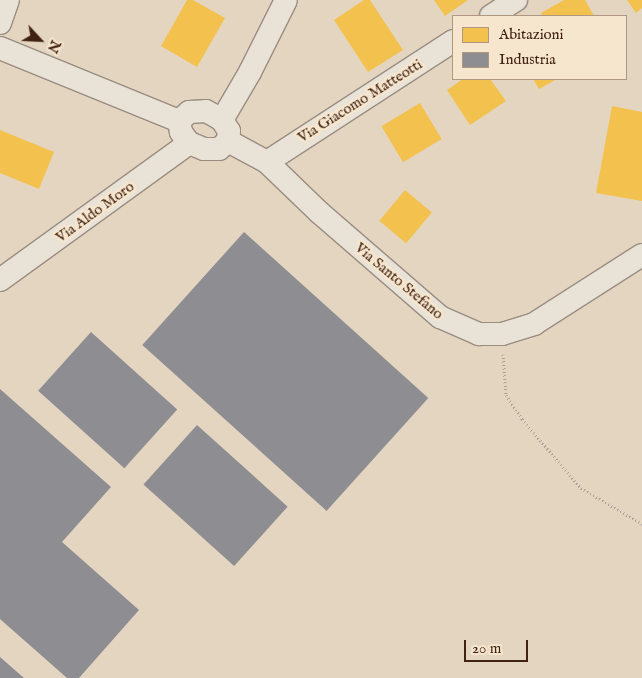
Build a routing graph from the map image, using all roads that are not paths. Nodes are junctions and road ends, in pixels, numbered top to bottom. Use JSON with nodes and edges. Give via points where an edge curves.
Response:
{"nodes":[{"id":1,"x":8,"y":0,"type":"edge"},
{"id":2,"x":286,"y":0,"type":"edge"},
{"id":3,"x":516,"y":0,"type":"edge"},
{"id":4,"x":493,"y":15,"type":"edge"},
{"id":5,"x":0,"y":23,"type":"edge"},
{"id":6,"x":452,"y":42,"type":"edge"},
{"id":7,"x":0,"y":48,"type":"edge"},
{"id":8,"x":179,"y":121,"type":"junction"},
{"id":9,"x":225,"y":131,"type":"junction"},
{"id":10,"x":189,"y":143,"type":"junction"},
{"id":11,"x":267,"y":162,"type":"junction"},
{"id":12,"x":642,"y":255,"type":"edge"},
{"id":13,"x":0,"y":280,"type":"edge"}],
"edges":[{"from":1,"to":5,"type":"street"},
{"from":2,"to":9,"type":"street"},
{"from":3,"to":4,"type":"street"},
{"from":6,"to":11,"type":"street","name":"Via Giacomo Matteotti"},
{"from":7,"to":8,"type":"street"},
{"from":8,"to":9,"type":"street","via":[[189,112],[206,111]]},
{"from":8,"to":10,"type":"street","via":[[181,132]]},
{"from":9,"to":10,"type":"street","via":[[219,149],[204,150]]},
{"from":9,"to":11,"type":"street","name":"Via Santo Stefano"},
{"from":10,"to":13,"type":"street","name":"Via Aldo Moro"},
{"from":11,"to":12,"type":"street","name":"Via Santo Stefano","via":[[320,213],[440,317],[479,334],[502,334],[534,324]]}]}
